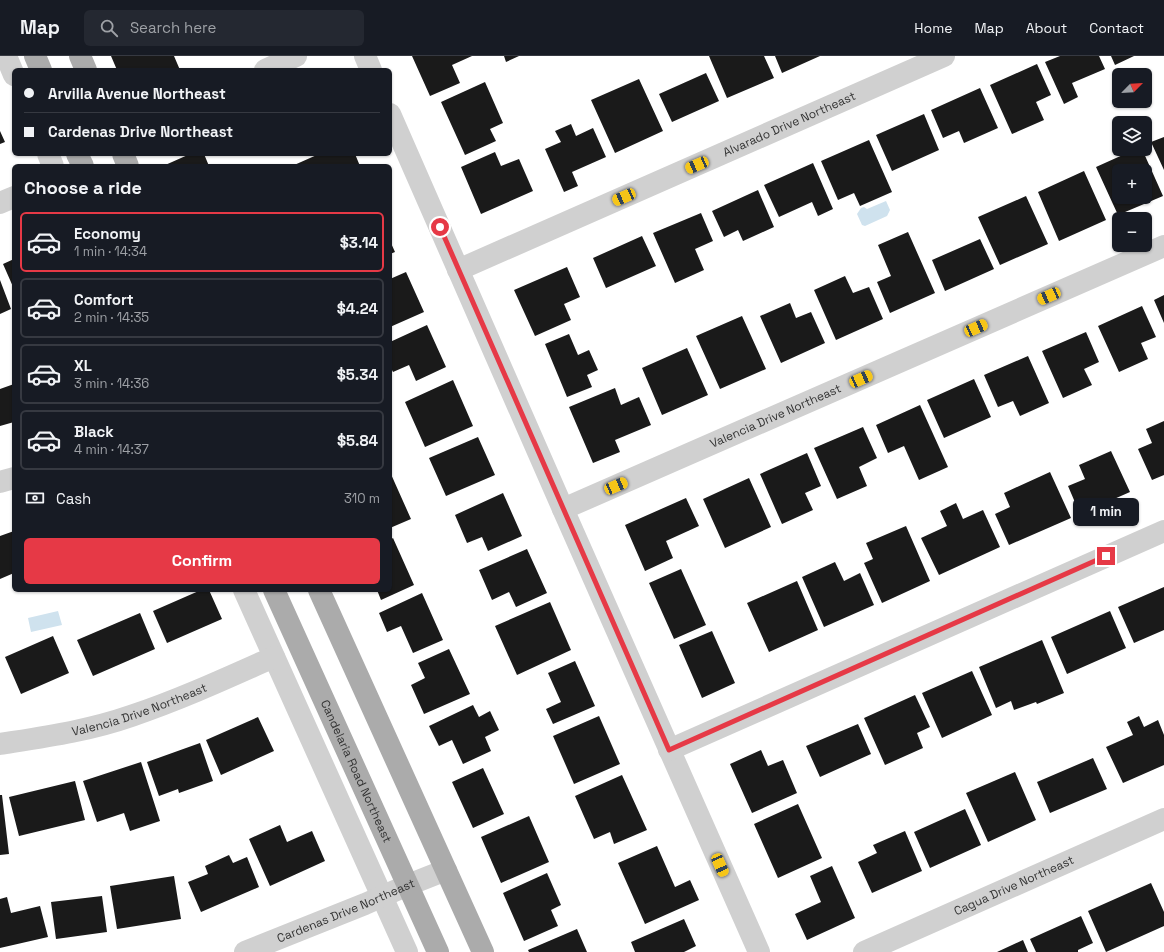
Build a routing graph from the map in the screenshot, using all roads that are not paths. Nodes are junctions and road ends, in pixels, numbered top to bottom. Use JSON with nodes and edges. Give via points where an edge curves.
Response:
{"nodes":[{"id":1,"x":6,"y":56,"type":"edge"},
{"id":2,"x":35,"y":56,"type":"edge"},
{"id":3,"x":80,"y":56,"type":"edge"},
{"id":4,"x":296,"y":56,"type":"edge"},
{"id":5,"x":365,"y":56,"type":"edge"},
{"id":6,"x":944,"y":56,"type":"edge"},
{"id":7,"x":40,"y":68,"type":"edge"},
{"id":8,"x":85,"y":68,"type":"edge"},
{"id":9,"x":269,"y":68,"type":"edge"},
{"id":10,"x":370,"y":68,"type":"edge"},
{"id":11,"x":12,"y":70,"type":"edge"},
{"id":12,"x":392,"y":119,"type":"edge"},
{"id":13,"x":12,"y":198,"type":"edge"},
{"id":14,"x":0,"y":203,"type":"edge"},
{"id":15,"x":1164,"y":246,"type":"edge"},
{"id":16,"x":458,"y":270,"type":"junction"},
{"id":17,"x":12,"y":479,"type":"edge"},
{"id":18,"x":0,"y":482,"type":"edge"},
{"id":19,"x":563,"y":509,"type":"junction"},
{"id":20,"x":1164,"y":531,"type":"edge"},
{"id":21,"x":245,"y":592,"type":"edge"},
{"id":22,"x":275,"y":592,"type":"edge"},
{"id":23,"x":320,"y":592,"type":"edge"},
{"id":24,"x":274,"y":657,"type":"junction"},
{"id":25,"x":0,"y":744,"type":"edge"},
{"id":26,"x":669,"y":750,"type":"junction"},
{"id":27,"x":1164,"y":819,"type":"edge"},
{"id":28,"x":446,"y":870,"type":"junction"},
{"id":29,"x":408,"y":885,"type":"junction"},
{"id":30,"x":382,"y":897,"type":"junction"},
{"id":31,"x":245,"y":952,"type":"edge"},
{"id":32,"x":407,"y":952,"type":"edge"},
{"id":33,"x":438,"y":952,"type":"edge"},
{"id":34,"x":483,"y":952,"type":"edge"},
{"id":35,"x":759,"y":952,"type":"edge"},
{"id":36,"x":864,"y":952,"type":"edge"}],
"edges":[{"from":1,"to":11,"type":"street"},
{"from":2,"to":7,"type":"main road"},
{"from":3,"to":8,"type":"main road"},
{"from":4,"to":9,"type":"street"},
{"from":5,"to":10,"type":"street"},
{"from":6,"to":16,"type":"street","name":"Alvarado Drive Northeast"},
{"from":12,"to":16,"type":"street"},
{"from":13,"to":14,"type":"street"},
{"from":15,"to":19,"type":"street","name":"Valencia Drive Northeast"},
{"from":16,"to":19,"type":"street"},
{"from":17,"to":18,"type":"street"},
{"from":19,"to":26,"type":"street"},
{"from":20,"to":26,"type":"street"},
{"from":21,"to":24,"type":"street"},
{"from":22,"to":29,"type":"main road","name":"Candelaria Road Northeast"},
{"from":23,"to":28,"type":"main road"},
{"from":24,"to":25,"type":"street","name":"Valencia Drive Northeast","via":[[130,717],[84,730]]},
{"from":24,"to":30,"type":"street"},
{"from":26,"to":35,"type":"street"},
{"from":27,"to":36,"type":"street","name":"Cagua Drive Northeast"},
{"from":28,"to":29,"type":"street","name":"Cardenas Drive Northeast"},
{"from":28,"to":34,"type":"main road"},
{"from":29,"to":30,"type":"street","name":"Cardenas Drive Northeast"},
{"from":29,"to":33,"type":"main road","name":"Candelaria Road Northeast"},
{"from":30,"to":31,"type":"street","name":"Cardenas Drive Northeast"},
{"from":30,"to":32,"type":"street"}]}
